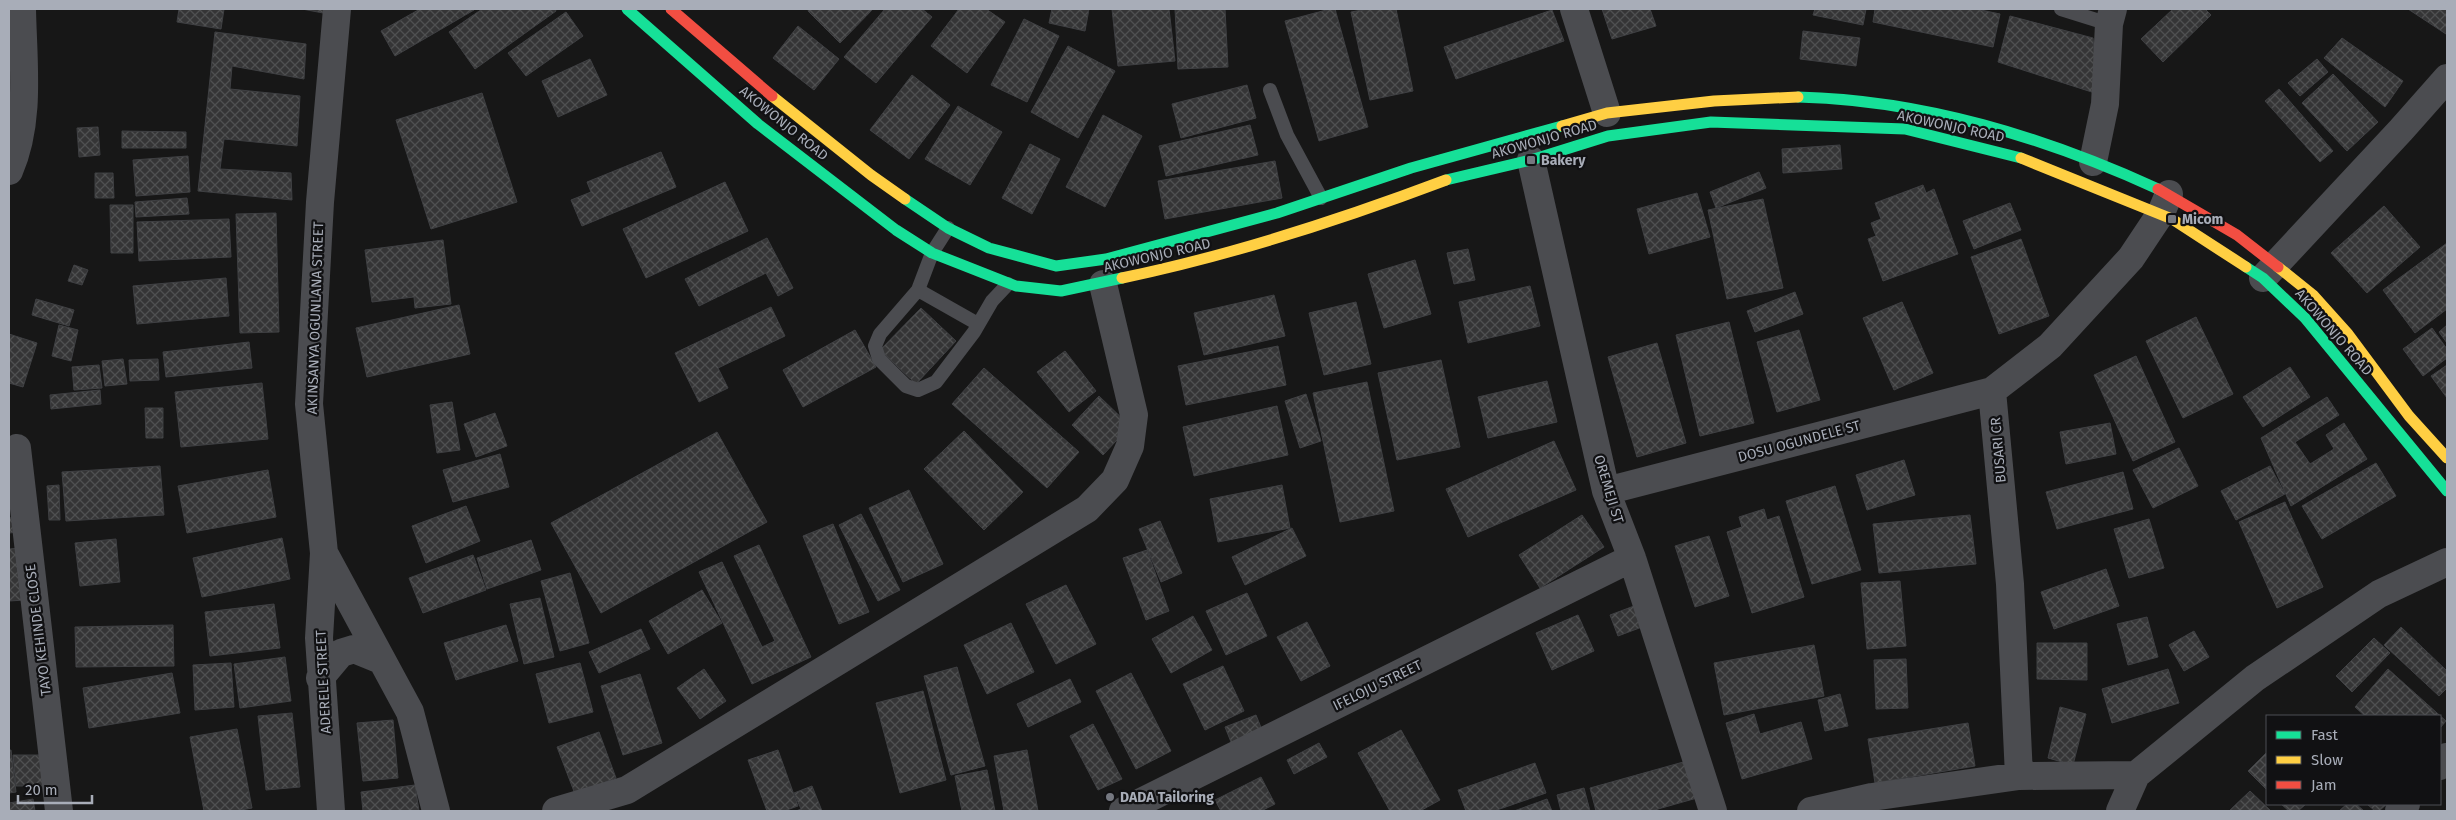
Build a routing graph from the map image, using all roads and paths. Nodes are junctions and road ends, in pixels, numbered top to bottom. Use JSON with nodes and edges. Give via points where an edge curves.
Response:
{"nodes":[{"id":1,"x":22,"y":9,"type":"edge"},
{"id":2,"x":337,"y":9,"type":"edge"},
{"id":3,"x":627,"y":9,"type":"edge"},
{"id":4,"x":671,"y":9,"type":"edge"},
{"id":5,"x":1574,"y":9,"type":"edge"},
{"id":6,"x":2061,"y":9,"type":"edge"},
{"id":7,"x":2111,"y":17,"type":"edge"},
{"id":8,"x":2447,"y":78,"type":"edge"},
{"id":9,"x":1270,"y":90,"type":"dead end"},
{"id":10,"x":1607,"y":113,"type":"junction"},
{"id":11,"x":1531,"y":160,"type":"junction"},
{"id":12,"x":2093,"y":162,"type":"junction"},
{"id":13,"x":9,"y":170,"type":"edge"},
{"id":14,"x":1321,"y":198,"type":"junction"},
{"id":15,"x":2165,"y":204,"type":"junction"},
{"id":16,"x":948,"y":228,"type":"junction"},
{"id":17,"x":932,"y":253,"type":"junction"},
{"id":18,"x":2269,"y":271,"type":"junction"},
{"id":19,"x":1008,"y":284,"type":"junction"},
{"id":20,"x":1103,"y":284,"type":"junction"},
{"id":21,"x":918,"y":290,"type":"junction"},
{"id":22,"x":978,"y":324,"type":"junction"},
{"id":23,"x":1992,"y":391,"type":"junction"},
{"id":24,"x":17,"y":448,"type":"dead end"},
{"id":25,"x":2447,"y":458,"type":"edge"},
{"id":26,"x":1606,"y":491,"type":"junction"},
{"id":27,"x":2447,"y":491,"type":"edge"},
{"id":28,"x":324,"y":553,"type":"junction"},
{"id":29,"x":1632,"y":558,"type":"junction"},
{"id":30,"x":2447,"y":562,"type":"edge"},
{"id":31,"x":352,"y":606,"type":"junction"},
{"id":32,"x":320,"y":612,"type":"junction"},
{"id":33,"x":382,"y":660,"type":"junction"},
{"id":34,"x":320,"y":678,"type":"junction"},
{"id":35,"x":2136,"y":775,"type":"junction"},
{"id":36,"x":2019,"y":776,"type":"junction"},
{"id":37,"x":59,"y":811,"type":"edge"},
{"id":38,"x":331,"y":811,"type":"edge"},
{"id":39,"x":436,"y":811,"type":"edge"},
{"id":40,"x":556,"y":811,"type":"edge"},
{"id":41,"x":1123,"y":811,"type":"edge"},
{"id":42,"x":1713,"y":811,"type":"edge"},
{"id":43,"x":1812,"y":811,"type":"edge"},
{"id":44,"x":2120,"y":811,"type":"edge"}],
"edges":[{"from":1,"to":13,"type":"street","via":[[24,92],[21,130]]},
{"from":2,"to":28,"type":"street","name":"AKINSANYA OGUNLANA STREET","via":[[320,202],[309,404]]},
{"from":3,"to":17,"type":"main road","name":"AKOWONJO ROAD","via":[[758,124],[896,230]]},
{"from":4,"to":16,"type":"main road","name":"AKOWONJO ROAD","via":[[871,175]]},
{"from":5,"to":10,"type":"street"},
{"from":6,"to":7,"type":"lane"},
{"from":7,"to":12,"type":"street","via":[[2105,104]]},
{"from":8,"to":18,"type":"street"},
{"from":9,"to":14,"type":"lane","via":[[1286,135]]},
{"from":10,"to":12,"type":"main road","name":"AKOWONJO ROAD","via":[[1714,101],[1838,98],[1918,108],[2005,130]]},
{"from":10,"to":14,"type":"main road","name":"AKOWONJO ROAD","via":[[1412,168]]},
{"from":11,"to":15,"type":"main road","name":"AKOWONJO ROAD","via":[[1608,136],[1711,122],[1905,130],[2016,156]]},
{"from":11,"to":20,"type":"main road","name":"AKOWONJO ROAD","via":[[1448,179],[1358,213],[1195,263]]},
{"from":11,"to":26,"type":"street","name":"OREMEJI ST"},
{"from":12,"to":15,"type":"main road","name":"AKOWONJO ROAD"},
{"from":14,"to":16,"type":"main road","name":"AKOWONJO ROAD","via":[[1106,259],[1056,266],[989,248]]},
{"from":15,"to":18,"type":"main road","name":"AKOWONJO ROAD"},
{"from":15,"to":18,"type":"main road","name":"AKOWONJO ROAD","via":[[2237,235]]},
{"from":15,"to":23,"type":"street","via":[[2131,258],[2050,346]]},
{"from":16,"to":17,"type":"lane"},
{"from":17,"to":19,"type":"main road","name":"AKOWONJO ROAD"},
{"from":17,"to":21,"type":"lane"},
{"from":18,"to":25,"type":"main road","name":"AKOWONJO ROAD","via":[[2313,295],[2342,327],[2409,416]]},
{"from":18,"to":27,"type":"main road","name":"AKOWONJO ROAD"},
{"from":19,"to":20,"type":"main road","name":"AKOWONJO ROAD","via":[[1062,291]]},
{"from":19,"to":22,"type":"lane","via":[[992,301]]},
{"from":20,"to":40,"type":"street","via":[[1134,415],[1130,446],[1115,480],[1087,509],[627,790]]},
{"from":21,"to":22,"type":"lane"},
{"from":21,"to":22,"type":"lane","via":[[880,334],[874,346],[879,359],[906,386],[918,390],[936,382]]},
{"from":23,"to":26,"type":"street","name":"DOSU OGUNDELE ST"},
{"from":23,"to":36,"type":"street","name":"BUSARI CR","via":[[2010,584]]},
{"from":24,"to":37,"type":"street","name":"TAYO KEHINDE CLOSE"},
{"from":26,"to":29,"type":"street","name":"OREMEJI ST"},
{"from":28,"to":31,"type":"street","name":"AKINSANYA OGUNLANA STREET"},
{"from":28,"to":32,"type":"street","name":"ADERELE STREET"},
{"from":29,"to":41,"type":"street","name":"IFELOJU STREET"},
{"from":29,"to":42,"type":"street","name":"OREMEJI ST"},
{"from":30,"to":35,"type":"street","via":[[2379,594],[2255,678]]},
{"from":31,"to":32,"type":"street","via":[[335,604]]},
{"from":31,"to":33,"type":"street","name":"AKINSANYA OGUNLANA STREET"},
{"from":32,"to":34,"type":"street","name":"ADERELE STREET"},
{"from":33,"to":34,"type":"street","via":[[354,649],[341,653]]},
{"from":33,"to":39,"type":"street","name":"AKINSANYA OGUNLANA STREET","via":[[410,712]]},
{"from":34,"to":38,"type":"street","name":"ADERELE STREET"},
{"from":35,"to":36,"type":"street"},
{"from":35,"to":44,"type":"street"},
{"from":36,"to":43,"type":"street","via":[[1872,797]]}]}
